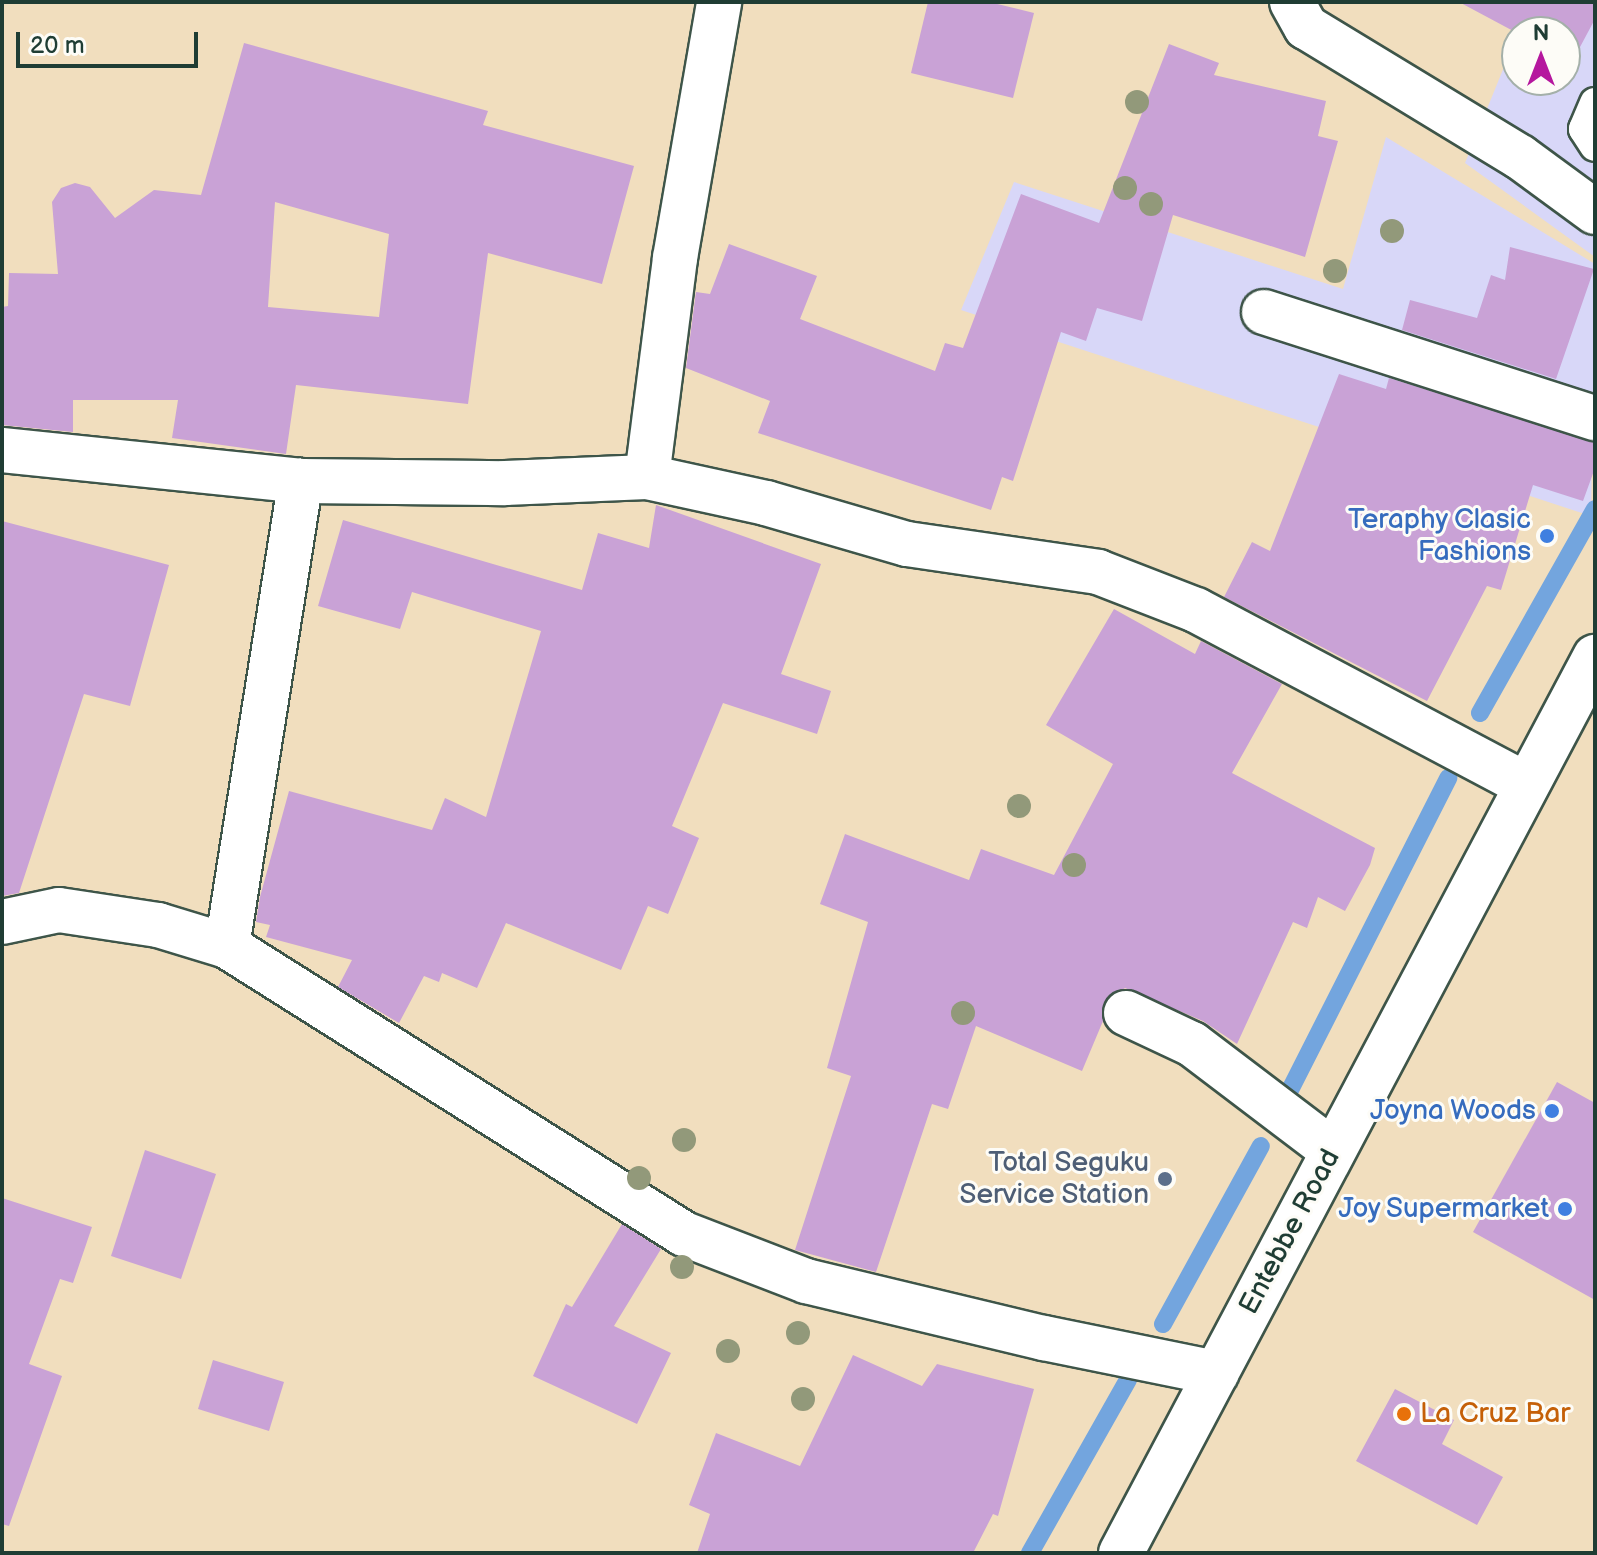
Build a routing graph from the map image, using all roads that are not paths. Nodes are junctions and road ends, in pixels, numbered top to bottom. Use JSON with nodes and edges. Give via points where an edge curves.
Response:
{"nodes":[{"id":1,"x":719,"y":2,"type":"edge"},
{"id":2,"x":1292,"y":2,"type":"edge"},
{"id":3,"x":1595,"y":103,"type":"edge"},
{"id":4,"x":1595,"y":146,"type":"edge"},
{"id":5,"x":1595,"y":212,"type":"edge"},
{"id":6,"x":1264,"y":312,"type":"dead end"},
{"id":7,"x":1595,"y":418,"type":"edge"},
{"id":8,"x":2,"y":450,"type":"edge"},
{"id":9,"x":647,"y":477,"type":"junction"},
{"id":10,"x":301,"y":481,"type":"junction"},
{"id":11,"x":1595,"y":657,"type":"edge"},
{"id":12,"x":1527,"y":785,"type":"junction"},
{"id":13,"x":2,"y":922,"type":"edge"},
{"id":14,"x":227,"y":946,"type":"junction"},
{"id":15,"x":1126,"y":1013,"type":"dead end"},
{"id":16,"x":1333,"y":1151,"type":"junction"},
{"id":17,"x":1216,"y":1373,"type":"junction"},
{"id":18,"x":1121,"y":1553,"type":"edge"}],
"edges":[{"from":1,"to":9,"type":"street","via":[[675,258]]},
{"from":2,"to":5,"type":"street","via":[[1306,27],[1520,157]]},
{"from":3,"to":4,"type":"lane","via":[[1584,129]]},
{"from":6,"to":7,"type":"street"},
{"from":8,"to":10,"type":"street"},
{"from":9,"to":10,"type":"street","via":[[505,483]]},
{"from":9,"to":12,"type":"street","via":[[766,503],[907,544],[1098,572],[1196,610]]},
{"from":10,"to":14,"type":"street"},
{"from":11,"to":12,"type":"street","name":"Entebbe Road"},
{"from":12,"to":16,"type":"street","name":"Entebbe Road"},
{"from":13,"to":14,"type":"street","via":[[59,910],[158,925]]},
{"from":14,"to":17,"type":"street","via":[[684,1234],[806,1281]]},
{"from":15,"to":16,"type":"street","via":[[1192,1044]]},
{"from":16,"to":17,"type":"street","name":"Entebbe Road"},
{"from":17,"to":18,"type":"street","name":"Entebbe Road"}]}
